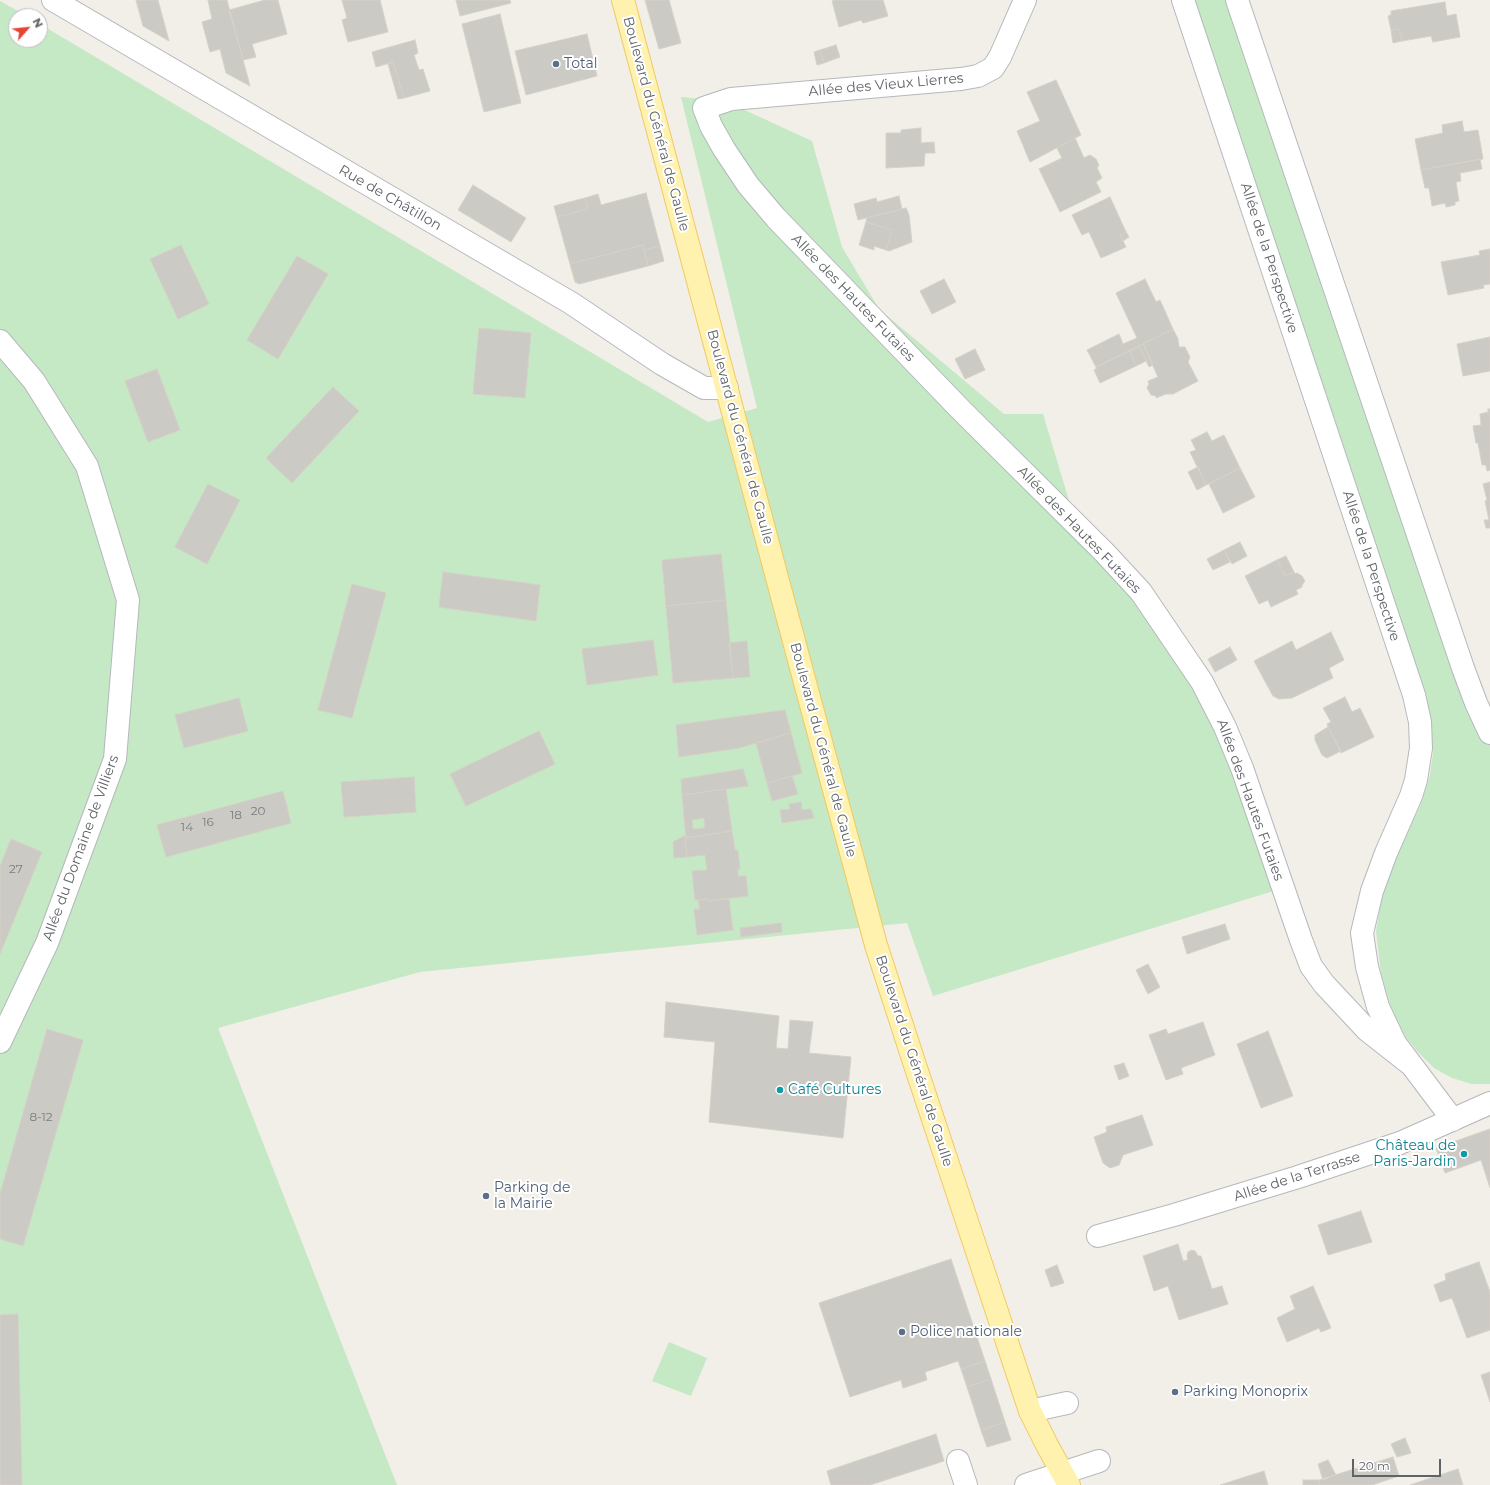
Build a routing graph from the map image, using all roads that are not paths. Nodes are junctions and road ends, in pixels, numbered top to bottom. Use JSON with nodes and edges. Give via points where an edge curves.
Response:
{"nodes":[{"id":1,"x":53,"y":0,"type":"edge"},
{"id":2,"x":623,"y":0,"type":"edge"},
{"id":3,"x":1025,"y":0,"type":"edge"},
{"id":4,"x":1183,"y":0,"type":"edge"},
{"id":5,"x":1237,"y":0,"type":"edge"},
{"id":6,"x":704,"y":108,"type":"joint"},
{"id":7,"x":0,"y":341,"type":"edge"},
{"id":8,"x":727,"y":388,"type":"junction"},
{"id":9,"x":1490,"y":733,"type":"edge"},
{"id":10,"x":0,"y":1042,"type":"edge"},
{"id":11,"x":1409,"y":1063,"type":"junction"},
{"id":12,"x":1490,"y":1103,"type":"edge"},
{"id":13,"x":1452,"y":1120,"type":"junction"},
{"id":14,"x":1098,"y":1236,"type":"dead end"},
{"id":15,"x":1067,"y":1403,"type":"dead end"},
{"id":16,"x":1030,"y":1411,"type":"junction"},
{"id":17,"x":958,"y":1461,"type":"dead end"},
{"id":18,"x":1099,"y":1461,"type":"dead end"},
{"id":19,"x":1065,"y":1479,"type":"edge"},
{"id":20,"x":966,"y":1485,"type":"edge"},
{"id":21,"x":1026,"y":1485,"type":"edge"}],
"edges":[{"from":1,"to":8,"type":"street","name":"Rue de Châtillon","via":[[571,303],[662,364],[704,388]]},
{"from":2,"to":8,"type":"main road","name":"Boulevard du Général de Gaulle"},
{"from":3,"to":6,"type":"street","name":"Allée des Vieux Lierres","via":[[1000,57],[993,68],[978,76],[731,99]]},
{"from":4,"to":11,"type":"street","name":"Allée de la Perspective","via":[[1419,715],[1421,748],[1416,780],[1372,891],[1362,933],[1367,967],[1378,1007],[1395,1043]]},
{"from":5,"to":9,"type":"street","via":[[1461,660]]},
{"from":6,"to":11,"type":"street","name":"Allée des Hautes Futaies","via":[[724,149],[748,185],[776,218],[1141,592],[1202,682],[1225,727],[1242,768],[1311,966],[1324,984],[1367,1030]]},
{"from":7,"to":10,"type":"street","name":"Allée du Domaine de Villiers","via":[[34,381],[87,466],[128,600],[115,758],[47,943]]},
{"from":8,"to":16,"type":"main road","name":"Boulevard du Général de Gaulle","via":[[876,944]]},
{"from":11,"to":13,"type":"street","name":"Allée de la Perspective"},
{"from":12,"to":13,"type":"street","name":"Allée de la Terrasse"},
{"from":13,"to":14,"type":"street","name":"Allée de la Terrasse","via":[[1400,1143],[1312,1172]]},
{"from":15,"to":16,"type":"street"},
{"from":16,"to":19,"type":"main road","name":"Boulevard du Général de Gaulle"},
{"from":17,"to":20,"type":"street"},
{"from":18,"to":19,"type":"street"},
{"from":19,"to":21,"type":"street"}]}
